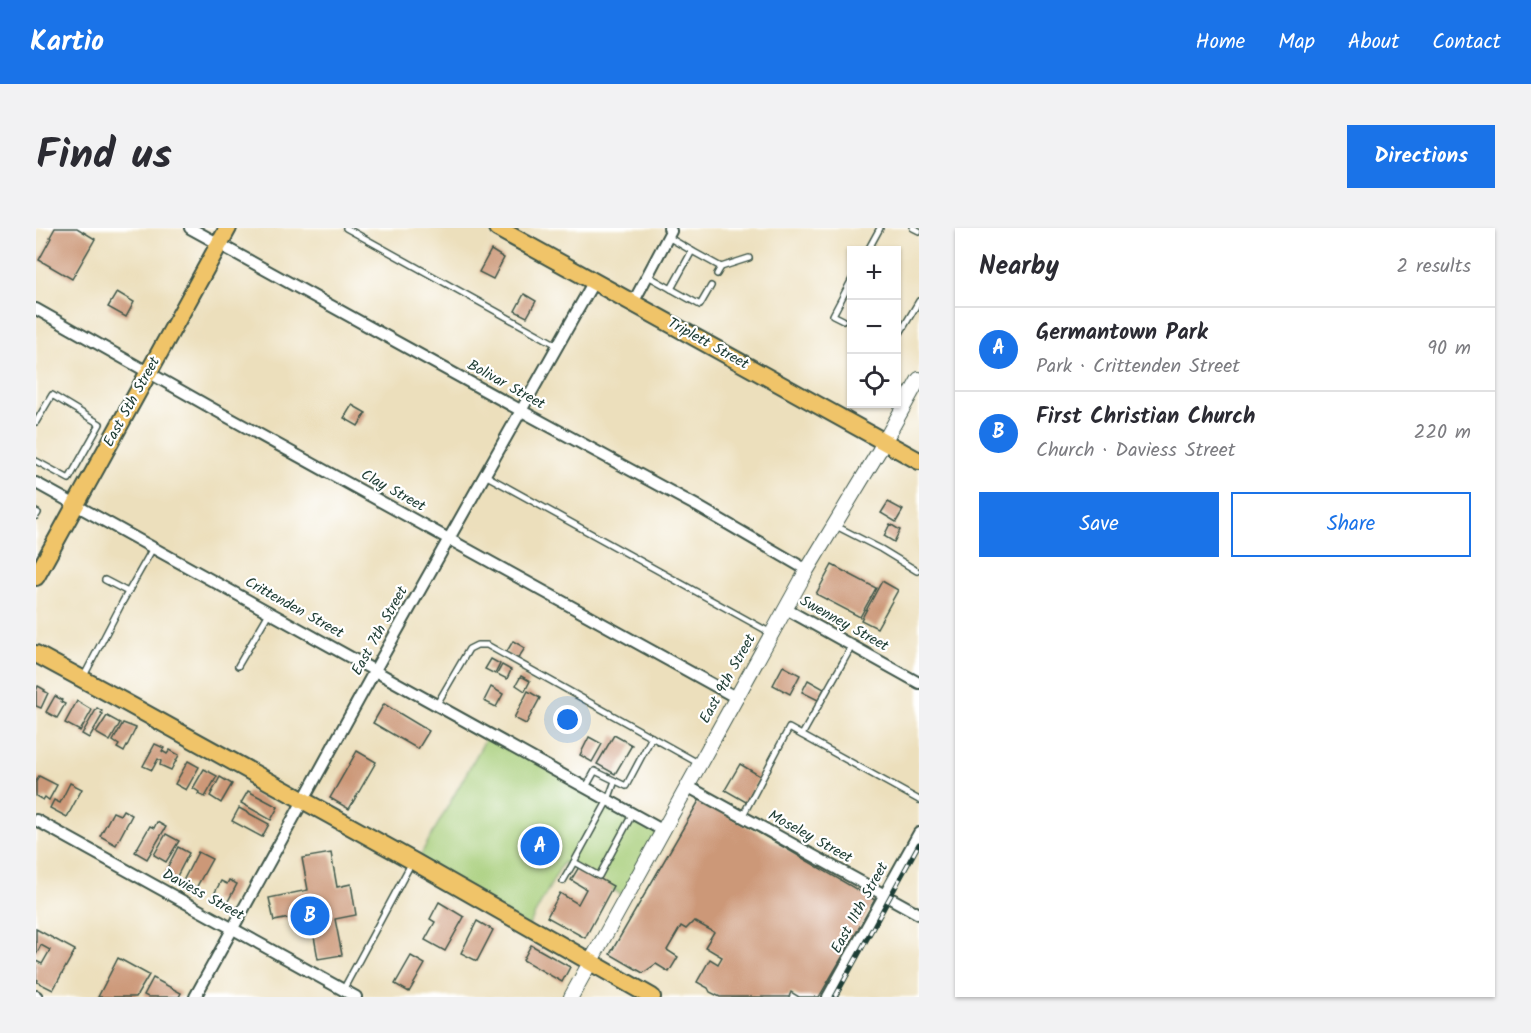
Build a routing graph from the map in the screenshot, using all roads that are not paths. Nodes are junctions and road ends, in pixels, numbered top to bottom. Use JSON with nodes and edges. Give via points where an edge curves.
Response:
{"nodes":[{"id":1,"x":190,"y":228,"type":"edge"},
{"id":2,"x":228,"y":228,"type":"edge"},
{"id":3,"x":346,"y":228,"type":"edge"},
{"id":4,"x":497,"y":228,"type":"edge"},
{"id":5,"x":880,"y":228,"type":"edge"},
{"id":6,"x":913,"y":228,"type":"edge"},
{"id":7,"x":919,"y":231,"type":"edge"},
{"id":8,"x":669,"y":232,"type":"edge"},
{"id":9,"x":518,"y":233,"type":"edge"},
{"id":10,"x":219,"y":244,"type":"junction"},
{"id":11,"x":870,"y":246,"type":"edge"},
{"id":12,"x":692,"y":251,"type":"junction"},
{"id":13,"x":748,"y":258,"type":"dead end"},
{"id":14,"x":721,"y":267,"type":"junction"},
{"id":15,"x":717,"y":274,"type":"dead end"},
{"id":16,"x":648,"y":276,"type":"junction"},
{"id":17,"x":594,"y":281,"type":"junction"},
{"id":18,"x":711,"y":286,"type":"dead end"},
{"id":19,"x":847,"y":288,"type":"edge"},
{"id":20,"x":671,"y":289,"type":"junction"},
{"id":21,"x":919,"y":301,"type":"edge"},
{"id":22,"x":633,"y":303,"type":"junction"},
{"id":23,"x":36,"y":309,"type":"edge"},
{"id":24,"x":843,"y":320,"type":"dead end"},
{"id":25,"x":901,"y":333,"type":"edge"},
{"id":26,"x":557,"y":345,"type":"junction"},
{"id":27,"x":148,"y":372,"type":"junction"},
{"id":28,"x":919,"y":379,"type":"edge"},
{"id":29,"x":520,"y":410,"type":"junction"},
{"id":30,"x":36,"y":422,"type":"edge"},
{"id":31,"x":100,"y":424,"type":"junction"},
{"id":32,"x":116,"y":432,"type":"junction"},
{"id":33,"x":885,"y":442,"type":"junction"},
{"id":34,"x":919,"y":460,"type":"edge"},
{"id":35,"x":36,"y":461,"type":"edge"},
{"id":36,"x":484,"y":474,"type":"junction"},
{"id":37,"x":36,"y":483,"type":"edge"},
{"id":38,"x":75,"y":505,"type":"junction"},
{"id":39,"x":834,"y":525,"type":"junction"},
{"id":40,"x":449,"y":538,"type":"junction"},
{"id":41,"x":153,"y":548,"type":"junction"},
{"id":42,"x":38,"y":569,"type":"edge"},
{"id":43,"x":807,"y":570,"type":"junction"},
{"id":44,"x":918,"y":570,"type":"edge"},
{"id":45,"x":105,"y":580,"type":"dead end"},
{"id":46,"x":128,"y":592,"type":"junction"},
{"id":47,"x":786,"y":609,"type":"junction"},
{"id":48,"x":270,"y":612,"type":"junction"},
{"id":49,"x":773,"y":634,"type":"junction"},
{"id":50,"x":852,"y":645,"type":"junction"},
{"id":51,"x":36,"y":654,"type":"edge"},
{"id":52,"x":238,"y":666,"type":"dead end"},
{"id":53,"x":375,"y":670,"type":"junction"},
{"id":54,"x":82,"y":679,"type":"junction"},
{"id":55,"x":919,"y":683,"type":"edge"},
{"id":56,"x":737,"y":698,"type":"junction"},
{"id":57,"x":437,"y":704,"type":"junction"},
{"id":58,"x":802,"y":735,"type":"junction"},
{"id":59,"x":652,"y":737,"type":"junction"},
{"id":60,"x":700,"y":764,"type":"junction"},
{"id":61,"x":615,"y":781,"type":"junction"},
{"id":62,"x":687,"y":786,"type":"junction"},
{"id":63,"x":586,"y":787,"type":"junction"},
{"id":64,"x":608,"y":800,"type":"junction"},
{"id":65,"x":919,"y":800,"type":"edge"},
{"id":66,"x":303,"y":801,"type":"junction"},
{"id":67,"x":633,"y":813,"type":"junction"},
{"id":68,"x":741,"y":817,"type":"junction"},
{"id":69,"x":36,"y":820,"type":"edge"},
{"id":70,"x":662,"y":830,"type":"junction"},
{"id":71,"x":919,"y":833,"type":"edge"},
{"id":72,"x":413,"y":861,"type":"junction"},
{"id":73,"x":574,"y":862,"type":"junction"},
{"id":74,"x":563,"y":881,"type":"dead end"},
{"id":75,"x":885,"y":895,"type":"junction"},
{"id":76,"x":919,"y":914,"type":"edge"},
{"id":77,"x":232,"y":928,"type":"junction"},
{"id":78,"x":590,"y":963,"type":"junction"},
{"id":79,"x":343,"y":990,"type":"junction"},
{"id":80,"x":195,"y":997,"type":"edge"},
{"id":81,"x":356,"y":997,"type":"edge"},
{"id":82,"x":571,"y":997,"type":"edge"},
{"id":83,"x":652,"y":997,"type":"edge"},
{"id":84,"x":828,"y":997,"type":"edge"}],
"edges":[{"from":1,"to":10,"type":"street","name":"Bolivar Street"},
{"from":2,"to":10,"type":"main road","name":"East 5th Street"},
{"from":3,"to":26,"type":"lane"},
{"from":4,"to":9,"type":"main road","name":"Triplett Street"},
{"from":5,"to":11,"type":"lane"},
{"from":6,"to":7,"type":"lane"},
{"from":8,"to":12,"type":"lane"},
{"from":8,"to":16,"type":"street"},
{"from":9,"to":17,"type":"main road","name":"Triplett Street"},
{"from":10,"to":27,"type":"main road","name":"East 5th Street"},
{"from":10,"to":29,"type":"street","name":"Bolivar Street"},
{"from":12,"to":14,"type":"lane"},
{"from":12,"to":20,"type":"lane"},
{"from":13,"to":14,"type":"lane"},
{"from":14,"to":15,"type":"lane"},
{"from":16,"to":20,"type":"lane"},
{"from":16,"to":22,"type":"street"},
{"from":17,"to":22,"type":"main road","name":"Triplett Street"},
{"from":17,"to":26,"type":"street","name":"East 7th Street"},
{"from":18,"to":20,"type":"lane","via":[[700,305]]},
{"from":19,"to":24,"type":"lane","via":[[833,315]]},
{"from":21,"to":25,"type":"lane"},
{"from":22,"to":33,"type":"main road","name":"Triplett Street"},
{"from":23,"to":27,"type":"street","name":"Clay Street"},
{"from":26,"to":29,"type":"street","name":"East 7th Street"},
{"from":27,"to":32,"type":"main road","name":"East 5th Street"},
{"from":27,"to":40,"type":"street","name":"Clay Street"},
{"from":28,"to":33,"type":"street","name":"East 9th Street"},
{"from":29,"to":36,"type":"street","name":"East 7th Street"},
{"from":29,"to":43,"type":"street","name":"Bolivar Street"},
{"from":30,"to":31,"type":"lane","via":[[52,395]]},
{"from":31,"to":32,"type":"lane"},
{"from":31,"to":35,"type":"lane","via":[[69,479]]},
{"from":32,"to":38,"type":"main road","name":"East 5th Street"},
{"from":33,"to":34,"type":"main road","name":"Triplett Street"},
{"from":33,"to":39,"type":"street","name":"East 9th Street"},
{"from":36,"to":40,"type":"street","name":"East 7th Street"},
{"from":36,"to":49,"type":"lane"},
{"from":37,"to":38,"type":"street","name":"Crittenden Street"},
{"from":38,"to":41,"type":"street","name":"Crittenden Street"},
{"from":38,"to":42,"type":"main road","name":"East 5th Street"},
{"from":39,"to":43,"type":"street","name":"East 9th Street"},
{"from":39,"to":44,"type":"lane"},
{"from":40,"to":53,"type":"street","name":"East 7th Street"},
{"from":40,"to":56,"type":"street","name":"Clay Street"},
{"from":41,"to":46,"type":"lane"},
{"from":41,"to":48,"type":"street","name":"Crittenden Street"},
{"from":43,"to":47,"type":"street","name":"East 9th Street"},
{"from":45,"to":46,"type":"lane"},
{"from":46,"to":54,"type":"lane"},
{"from":47,"to":49,"type":"street","name":"East 9th Street"},
{"from":47,"to":50,"type":"street","name":"Swenney Street"},
{"from":48,"to":52,"type":"lane"},
{"from":48,"to":53,"type":"street","name":"Crittenden Street"},
{"from":49,"to":56,"type":"street","name":"East 9th Street"},
{"from":50,"to":55,"type":"street","name":"Swenney Street"},
{"from":50,"to":58,"type":"lane"},
{"from":51,"to":54,"type":"main road"},
{"from":53,"to":57,"type":"street","name":"Crittenden Street"},
{"from":53,"to":66,"type":"street","name":"East 7th Street"},
{"from":54,"to":66,"type":"main road"},
{"from":56,"to":60,"type":"street","name":"East 9th Street"},
{"from":57,"to":59,"type":"lane","via":[[468,649],[487,645]]},
{"from":57,"to":63,"type":"street","name":"Crittenden Street"},
{"from":58,"to":65,"type":"lane"},
{"from":58,"to":68,"type":"lane","via":[[789,728]]},
{"from":59,"to":60,"type":"lane"},
{"from":59,"to":61,"type":"lane","via":[[626,786]]},
{"from":60,"to":62,"type":"street","name":"East 9th Street"},
{"from":61,"to":63,"type":"lane","via":[[595,771]]},
{"from":61,"to":64,"type":"lane"},
{"from":62,"to":68,"type":"street","name":"Moseley Street"},
{"from":62,"to":70,"type":"street","name":"East 9th Street"},
{"from":63,"to":64,"type":"street","name":"Crittenden Street"},
{"from":64,"to":67,"type":"street","name":"Crittenden Street"},
{"from":64,"to":73,"type":"lane"},
{"from":66,"to":72,"type":"main road"},
{"from":66,"to":77,"type":"street","name":"East 7th Street"},
{"from":67,"to":70,"type":"street","name":"Crittenden Street"},
{"from":67,"to":73,"type":"lane","via":[[599,876]]},
{"from":68,"to":75,"type":"street","name":"Moseley Street"},
{"from":69,"to":77,"type":"street","name":"Daviess Street"},
{"from":70,"to":78,"type":"street","name":"East 9th Street"},
{"from":71,"to":75,"type":"street","name":"East 11th Street"},
{"from":72,"to":78,"type":"main road"},
{"from":72,"to":79,"type":"lane"},
{"from":73,"to":74,"type":"lane"},
{"from":75,"to":76,"type":"street","name":"Moseley Street"},
{"from":75,"to":84,"type":"street","name":"East 11th Street"},
{"from":77,"to":79,"type":"street","name":"Daviess Street"},
{"from":77,"to":80,"type":"street","name":"East 7th Street"},
{"from":78,"to":82,"type":"street","name":"East 9th Street"},
{"from":78,"to":83,"type":"main road"},
{"from":79,"to":81,"type":"street","name":"Daviess Street"}]}
